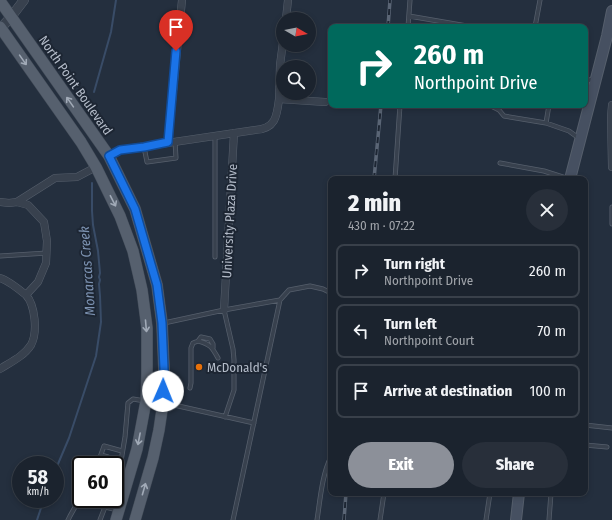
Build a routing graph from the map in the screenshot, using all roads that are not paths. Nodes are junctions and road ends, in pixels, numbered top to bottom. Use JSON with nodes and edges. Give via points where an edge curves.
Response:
{"nodes":[{"id":1,"x":24,"y":0,"type":"edge"},
{"id":2,"x":182,"y":0,"type":"edge"},
{"id":3,"x":288,"y":0,"type":"edge"},
{"id":4,"x":410,"y":0,"type":"edge"},
{"id":5,"x":540,"y":0,"type":"edge"},
{"id":6,"x":0,"y":1,"type":"edge"},
{"id":7,"x":612,"y":11,"type":"edge"},
{"id":8,"x":287,"y":12,"type":"edge"},
{"id":9,"x":409,"y":16,"type":"junction"},
{"id":10,"x":11,"y":17,"type":"junction"},
{"id":11,"x":408,"y":24,"type":"edge"},
{"id":12,"x":456,"y":24,"type":"edge"},
{"id":13,"x":536,"y":24,"type":"edge"},
{"id":14,"x":0,"y":28,"type":"edge"},
{"id":15,"x":609,"y":37,"type":"edge"},
{"id":16,"x":596,"y":77,"type":"junction"},
{"id":17,"x":588,"y":81,"type":"edge"},
{"id":18,"x":279,"y":100,"type":"edge"},
{"id":19,"x":294,"y":100,"type":"edge"},
{"id":20,"x":325,"y":102,"type":"dead end"},
{"id":21,"x":612,"y":105,"type":"edge"},
{"id":22,"x":400,"y":108,"type":"edge"},
{"id":23,"x":495,"y":108,"type":"edge"},
{"id":24,"x":548,"y":108,"type":"edge"},
{"id":25,"x":67,"y":122,"type":"junction"},
{"id":26,"x":546,"y":123,"type":"junction"},
{"id":27,"x":234,"y":133,"type":"junction"},
{"id":28,"x":215,"y":136,"type":"junction"},
{"id":29,"x":580,"y":140,"type":"junction"},
{"id":30,"x":172,"y":142,"type":"junction"},
{"id":31,"x":144,"y":147,"type":"junction"},
{"id":32,"x":612,"y":150,"type":"edge"},
{"id":33,"x":109,"y":156,"type":"junction"},
{"id":34,"x":500,"y":163,"type":"dead end"},
{"id":35,"x":96,"y":167,"type":"junction"},
{"id":36,"x":612,"y":167,"type":"edge"},
{"id":37,"x":395,"y":176,"type":"edge"},
{"id":38,"x":560,"y":176,"type":"edge"},
{"id":39,"x":571,"y":176,"type":"edge"},
{"id":40,"x":0,"y":202,"type":"edge"},
{"id":41,"x":17,"y":202,"type":"junction"},
{"id":42,"x":612,"y":207,"type":"edge"},
{"id":43,"x":138,"y":217,"type":"junction"},
{"id":44,"x":612,"y":224,"type":"edge"},
{"id":45,"x":47,"y":253,"type":"junction"},
{"id":46,"x":0,"y":256,"type":"edge"},
{"id":47,"x":215,"y":257,"type":"dead end"},
{"id":48,"x":0,"y":278,"type":"edge"},
{"id":49,"x":328,"y":292,"type":"edge"},
{"id":50,"x":26,"y":295,"type":"junction"},
{"id":51,"x":280,"y":300,"type":"junction"},
{"id":52,"x":224,"y":310,"type":"junction"},
{"id":53,"x":162,"y":323,"type":"junction"},
{"id":54,"x":218,"y":358,"type":"dead end"},
{"id":55,"x":0,"y":369,"type":"edge"},
{"id":56,"x":147,"y":374,"type":"junction"},
{"id":57,"x":190,"y":388,"type":"dead end"},
{"id":58,"x":146,"y":401,"type":"junction"},
{"id":59,"x":163,"y":403,"type":"junction"},
{"id":60,"x":225,"y":416,"type":"junction"},
{"id":61,"x":254,"y":423,"type":"junction"},
{"id":62,"x":588,"y":425,"type":"edge"},
{"id":63,"x":612,"y":428,"type":"edge"},
{"id":64,"x":159,"y":430,"type":"junction"},
{"id":65,"x":588,"y":445,"type":"edge"},
{"id":66,"x":606,"y":447,"type":"dead end"},
{"id":67,"x":122,"y":451,"type":"junction"},
{"id":68,"x":101,"y":455,"type":"joint"},
{"id":69,"x":104,"y":456,"type":"edge"},
{"id":70,"x":122,"y":456,"type":"edge"},
{"id":71,"x":328,"y":463,"type":"edge"},
{"id":72,"x":384,"y":496,"type":"edge"},
{"id":73,"x":490,"y":496,"type":"edge"},
{"id":74,"x":520,"y":496,"type":"edge"},
{"id":75,"x":551,"y":496,"type":"edge"},
{"id":76,"x":74,"y":508,"type":"edge"},
{"id":77,"x":105,"y":508,"type":"edge"},
{"id":78,"x":107,"y":508,"type":"edge"},
{"id":79,"x":118,"y":515,"type":"edge"},
{"id":80,"x":68,"y":520,"type":"edge"},
{"id":81,"x":100,"y":520,"type":"edge"},
{"id":82,"x":135,"y":520,"type":"edge"},
{"id":83,"x":233,"y":520,"type":"edge"},
{"id":84,"x":317,"y":520,"type":"edge"},
{"id":85,"x":380,"y":520,"type":"edge"},
{"id":86,"x":486,"y":520,"type":"edge"},
{"id":87,"x":516,"y":520,"type":"edge"},
{"id":88,"x":549,"y":520,"type":"edge"}],
"edges":[{"from":1,"to":10,"type":"street"},
{"from":2,"to":30,"type":"street"},
{"from":3,"to":8,"type":"street"},
{"from":4,"to":9,"type":"lane"},
{"from":5,"to":13,"type":"lane"},
{"from":6,"to":10,"type":"main road","name":"North Point Boulevard"},
{"from":7,"to":15,"type":"main road"},
{"from":9,"to":11,"type":"lane"},
{"from":9,"to":12,"type":"lane"},
{"from":10,"to":14,"type":"street"},
{"from":33,"to":10,"type":"main road","name":"North Point Boulevard","one_way":true},
{"from":14,"to":25,"type":"main road","one_way":true},
{"from":15,"to":16,"type":"main road"},
{"from":16,"to":17,"type":"lane"},
{"from":16,"to":29,"type":"main road"},
{"from":18,"to":27,"type":"street","via":[[272,125],[263,130]]},
{"from":19,"to":20,"type":"street"},
{"from":21,"to":32,"type":"street"},
{"from":22,"to":37,"type":"lane"},
{"from":23,"to":26,"type":"lane","via":[[504,116]]},
{"from":24,"to":26,"type":"lane"},
{"from":25,"to":33,"type":"main road","via":[[76,124],[100,157]]},
{"from":25,"to":35,"type":"main road"},
{"from":26,"to":29,"type":"lane","via":[[569,131]]},
{"from":27,"to":28,"type":"street"},
{"from":27,"to":52,"type":"street","name":"University Plaza Drive"},
{"from":28,"to":30,"type":"street"},
{"from":28,"to":47,"type":"lane"},
{"from":29,"to":39,"type":"main road"},
{"from":30,"to":31,"type":"street"},
{"from":30,"to":31,"type":"lane","via":[[176,158],[147,162]]},
{"from":31,"to":33,"type":"street","via":[[120,150]]},
{"from":32,"to":36,"type":"street"},
{"from":33,"to":43,"type":"main road","name":"North Point Boulevard"},
{"from":34,"to":38,"type":"lane"},
{"from":35,"to":41,"type":"street","via":[[77,177],[55,178]]},
{"from":35,"to":43,"type":"main road","via":[[109,168],[132,213]]},
{"from":35,"to":56,"type":"main road","one_way":true,"via":[[120,216],[142,290],[147,328]]},
{"from":40,"to":41,"type":"street"},
{"from":41,"to":45,"type":"street","via":[[28,205],[44,222]]},
{"from":42,"to":44,"type":"lane"},
{"from":43,"to":53,"type":"main road","name":"North Point Boulevard","via":[[157,285]]},
{"from":45,"to":46,"type":"lane"},
{"from":45,"to":50,"type":"street","via":[[46,263],[38,282]]},
{"from":48,"to":50,"type":"street"},
{"from":49,"to":51,"type":"lane","via":[[310,286],[289,290]]},
{"from":50,"to":55,"type":"street","via":[[35,317],[36,332],[32,344],[25,353]]},
{"from":51,"to":52,"type":"lane"},
{"from":51,"to":61,"type":"lane"},
{"from":52,"to":53,"type":"lane"},
{"from":52,"to":60,"type":"lane","via":[[234,360],[234,390]]},
{"from":53,"to":59,"type":"main road","name":"North Point Boulevard"},
{"from":54,"to":57,"type":"lane","via":[[213,348],[203,342],[193,343],[190,348]]},
{"from":56,"to":58,"type":"main road"},
{"from":56,"to":59,"type":"main road","via":[[155,381],[155,397]]},
{"from":58,"to":64,"type":"main road","via":[[156,408],[156,425]]},
{"from":58,"to":67,"type":"lane","via":[[133,399],[128,403]]},
{"from":58,"to":79,"type":"main road","one_way":true,"via":[[137,449]]},
{"from":59,"to":60,"type":"lane"},
{"from":59,"to":64,"type":"main road","name":"North Point Boulevard"},
{"from":60,"to":61,"type":"lane"},
{"from":61,"to":83,"type":"lane"},
{"from":62,"to":63,"type":"lane"},
{"from":82,"to":64,"type":"main road","name":"North Point Boulevard","one_way":true},
{"from":65,"to":66,"type":"lane"},
{"from":67,"to":68,"type":"lane","via":[[104,446]]},
{"from":67,"to":70,"type":"lane"},
{"from":68,"to":69,"type":"lane"},
{"from":71,"to":84,"type":"lane"},
{"from":72,"to":85,"type":"lane"},
{"from":73,"to":86,"type":"lane"},
{"from":74,"to":87,"type":"main road"},
{"from":75,"to":88,"type":"lane"},
{"from":76,"to":80,"type":"lane"},
{"from":77,"to":81,"type":"lane"},
{"from":78,"to":79,"type":"lane"}]}
